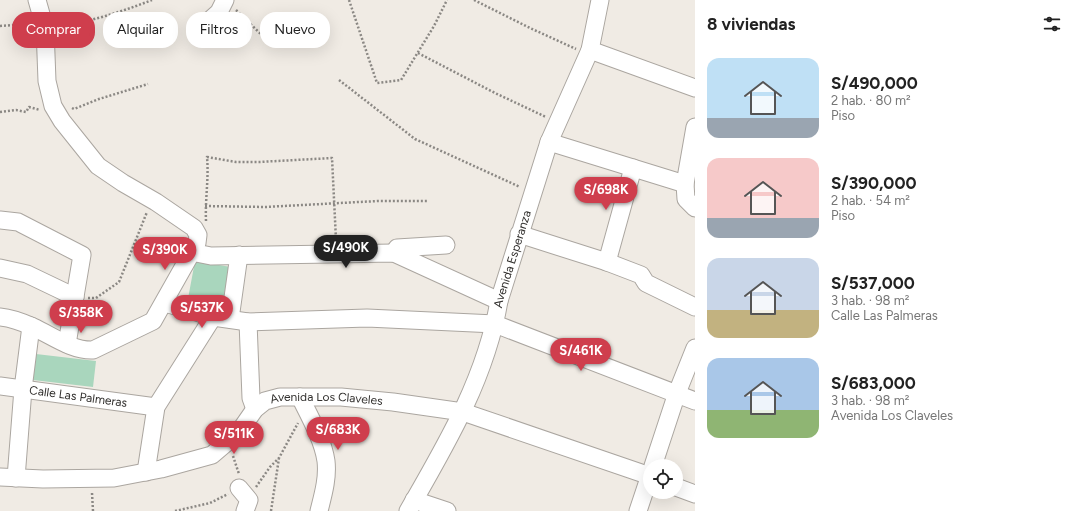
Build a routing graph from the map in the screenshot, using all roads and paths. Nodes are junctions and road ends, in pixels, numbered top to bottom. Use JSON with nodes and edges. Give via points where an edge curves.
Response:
{"nodes":[{"id":1,"x":37,"y":0,"type":"edge"},
{"id":2,"x":152,"y":0,"type":"edge"},
{"id":3,"x":349,"y":0,"type":"edge"},
{"id":4,"x":447,"y":0,"type":"edge"},
{"id":5,"x":474,"y":0,"type":"edge"},
{"id":6,"x":600,"y":0,"type":"edge"},
{"id":7,"x":228,"y":3,"type":"edge"},
{"id":8,"x":41,"y":12,"type":"edge"},
{"id":9,"x":219,"y":12,"type":"edge"},
{"id":10,"x":95,"y":19,"type":"edge"},
{"id":11,"x":0,"y":26,"type":"edge"},
{"id":12,"x":12,"y":26,"type":"edge"},
{"id":13,"x":260,"y":35,"type":"edge"},
{"id":14,"x":46,"y":48,"type":"edge"},
{"id":15,"x":590,"y":50,"type":"junction"},
{"id":16,"x":418,"y":53,"type":"junction"},
{"id":17,"x":339,"y":80,"type":"dead end"},
{"id":18,"x":148,"y":84,"type":"dead end"},
{"id":19,"x":695,"y":88,"type":"edge"},
{"id":20,"x":54,"y":108,"type":"junction"},
{"id":21,"x":0,"y":112,"type":"edge"},
{"id":22,"x":558,"y":123,"type":"junction"},
{"id":23,"x":695,"y":128,"type":"edge"},
{"id":24,"x":549,"y":142,"type":"junction"},
{"id":25,"x":633,"y":168,"type":"junction"},
{"id":26,"x":685,"y":184,"type":"junction"},
{"id":27,"x":533,"y":193,"type":"junction"},
{"id":28,"x":427,"y":200,"type":"dead end"},
{"id":29,"x":156,"y":202,"type":"junction"},
{"id":30,"x":334,"y":204,"type":"junction"},
{"id":31,"x":205,"y":206,"type":"junction"},
{"id":32,"x":695,"y":208,"type":"edge"},
{"id":33,"x":0,"y":220,"type":"edge"},
{"id":34,"x":206,"y":221,"type":"dead end"},
{"id":35,"x":519,"y":234,"type":"junction"},
{"id":36,"x":446,"y":245,"type":"dead end"},
{"id":37,"x":191,"y":252,"type":"junction"},
{"id":38,"x":394,"y":253,"type":"junction"},
{"id":39,"x":337,"y":254,"type":"junction"},
{"id":40,"x":240,"y":255,"type":"junction"},
{"id":41,"x":607,"y":262,"type":"junction"},
{"id":42,"x":0,"y":268,"type":"edge"},
{"id":43,"x":75,"y":297,"type":"junction"},
{"id":44,"x":499,"y":301,"type":"junction"},
{"id":45,"x":165,"y":303,"type":"junction"},
{"id":46,"x":695,"y":306,"type":"edge"},
{"id":47,"x":0,"y":316,"type":"edge"},
{"id":48,"x":221,"y":318,"type":"junction"},
{"id":49,"x":248,"y":322,"type":"junction"},
{"id":50,"x":495,"y":324,"type":"junction"},
{"id":51,"x":31,"y":326,"type":"junction"},
{"id":52,"x":66,"y":344,"type":"junction"},
{"id":53,"x":695,"y":348,"type":"edge"},
{"id":54,"x":0,"y":386,"type":"edge"},
{"id":55,"x":23,"y":389,"type":"junction"},
{"id":56,"x":677,"y":393,"type":"junction"},
{"id":57,"x":695,"y":401,"type":"edge"},
{"id":58,"x":304,"y":404,"type":"junction"},
{"id":59,"x":156,"y":406,"type":"junction"},
{"id":60,"x":255,"y":409,"type":"junction"},
{"id":61,"x":463,"y":412,"type":"junction"},
{"id":62,"x":225,"y":444,"type":"junction"},
{"id":63,"x":279,"y":458,"type":"junction"},
{"id":64,"x":655,"y":459,"type":"edge"},
{"id":65,"x":146,"y":472,"type":"junction"},
{"id":66,"x":643,"y":474,"type":"edge"},
{"id":67,"x":8,"y":478,"type":"edge"},
{"id":68,"x":92,"y":478,"type":"junction"},
{"id":69,"x":683,"y":490,"type":"edge"},
{"id":70,"x":695,"y":494,"type":"edge"},
{"id":71,"x":643,"y":496,"type":"edge"},
{"id":72,"x":244,"y":500,"type":"edge"},
{"id":73,"x":411,"y":506,"type":"edge"},
{"id":74,"x":93,"y":511,"type":"edge"},
{"id":75,"x":175,"y":511,"type":"edge"},
{"id":76,"x":271,"y":511,"type":"edge"},
{"id":77,"x":319,"y":511,"type":"edge"},
{"id":78,"x":447,"y":511,"type":"edge"},
{"id":79,"x":638,"y":511,"type":"edge"}],
"edges":[{"from":1,"to":8,"type":"street"},
{"from":2,"to":10,"type":"path"},
{"from":3,"to":16,"type":"path","via":[[377,83],[402,80]]},
{"from":4,"to":16,"type":"path"},
{"from":5,"to":15,"type":"path","via":[[575,49]]},
{"from":6,"to":15,"type":"street","name":"Avenida Esperanza"},
{"from":7,"to":9,"type":"street"},
{"from":7,"to":13,"type":"path"},
{"from":11,"to":12,"type":"path"},
{"from":14,"to":20,"type":"street","via":[[46,81]]},
{"from":15,"to":19,"type":"street"},
{"from":15,"to":22,"type":"street","name":"Avenida Esperanza"},
{"from":16,"to":22,"type":"path"},
{"from":17,"to":27,"type":"path","via":[[415,139]]},
{"from":18,"to":20,"type":"path","via":[[99,98],[74,109],[68,105]]},
{"from":20,"to":21,"type":"path","via":[[44,106],[42,110],[28,108],[26,112]]},
{"from":20,"to":29,"type":"street","via":[[98,166]]},
{"from":22,"to":24,"type":"street","name":"Avenida Esperanza"},
{"from":23,"to":26,"type":"street"},
{"from":24,"to":25,"type":"street"},
{"from":24,"to":27,"type":"street","name":"Avenida Esperanza"},
{"from":25,"to":26,"type":"street"},
{"from":25,"to":41,"type":"street"},
{"from":26,"to":32,"type":"street","via":[[686,199]]},
{"from":27,"to":35,"type":"street","name":"Avenida Esperanza"},
{"from":28,"to":30,"type":"path"},
{"from":29,"to":37,"type":"street","via":[[194,228],[198,235],[197,243]]},
{"from":29,"to":43,"type":"path","via":[[149,207],[119,282],[96,298]]},
{"from":30,"to":31,"type":"path"},
{"from":30,"to":31,"type":"path","via":[[332,158],[236,162],[207,157],[209,170]]},
{"from":30,"to":39,"type":"path"},
{"from":31,"to":34,"type":"path"},
{"from":33,"to":43,"type":"street","via":[[18,222],[82,254]]},
{"from":35,"to":41,"type":"street"},
{"from":35,"to":44,"type":"street","name":"Avenida Esperanza"},
{"from":36,"to":38,"type":"street","via":[[397,248]]},
{"from":37,"to":40,"type":"street","via":[[211,256]]},
{"from":37,"to":45,"type":"street"},
{"from":38,"to":39,"type":"street"},
{"from":38,"to":44,"type":"street"},
{"from":39,"to":40,"type":"street"},
{"from":40,"to":48,"type":"street"},
{"from":41,"to":46,"type":"street","via":[[641,275],[646,283]]},
{"from":42,"to":43,"type":"street","via":[[27,274]]},
{"from":43,"to":52,"type":"street"},
{"from":44,"to":50,"type":"street","name":"Avenida Esperanza"},
{"from":45,"to":48,"type":"street"},
{"from":45,"to":52,"type":"street","via":[[153,321],[93,350],[84,351]]},
{"from":47,"to":51,"type":"street"},
{"from":48,"to":49,"type":"street"},
{"from":48,"to":59,"type":"street"},
{"from":49,"to":50,"type":"street","via":[[367,318]]},
{"from":49,"to":60,"type":"street","via":[[251,398]]},
{"from":50,"to":56,"type":"street"},
{"from":50,"to":61,"type":"street","name":"Avenida Esperanza","via":[[480,373]]},
{"from":51,"to":52,"type":"street"},
{"from":51,"to":55,"type":"street"},
{"from":53,"to":56,"type":"street"},
{"from":54,"to":55,"type":"street","name":"Calle Las Palmeras"},
{"from":55,"to":59,"type":"street","name":"Calle Las Palmeras"},
{"from":55,"to":67,"type":"street"},
{"from":56,"to":57,"type":"street"},
{"from":56,"to":64,"type":"street"},
{"from":58,"to":60,"type":"street","name":"Avenida Los Claveles","via":[[280,397],[265,401]]},
{"from":58,"to":61,"type":"street","name":"Avenida Los Claveles","via":[[340,398],[393,402]]},
{"from":58,"to":63,"type":"path"},
{"from":58,"to":77,"type":"street","via":[[326,462],[325,489]]},
{"from":59,"to":65,"type":"street"},
{"from":60,"to":62,"type":"street","name":"Avenida Los Claveles","via":[[239,432]]},
{"from":61,"to":66,"type":"street","name":"Avenida Los Claveles"},
{"from":61,"to":73,"type":"street","name":"Avenida Esperanza"},
{"from":62,"to":65,"type":"street","name":"Avenida Los Claveles","via":[[212,455]]},
{"from":62,"to":72,"type":"path","via":[[234,457]]},
{"from":63,"to":72,"type":"path"},
{"from":63,"to":76,"type":"path"},
{"from":65,"to":68,"type":"street","name":"Avenida Los Claveles","via":[[114,478]]},
{"from":67,"to":68,"type":"street","name":"Avenida Los Claveles"},
{"from":68,"to":74,"type":"path"},
{"from":69,"to":70,"type":"street"},
{"from":71,"to":79,"type":"street"},
{"from":72,"to":75,"type":"path","via":[[210,503]]},
{"from":73,"to":78,"type":"street"}]}
